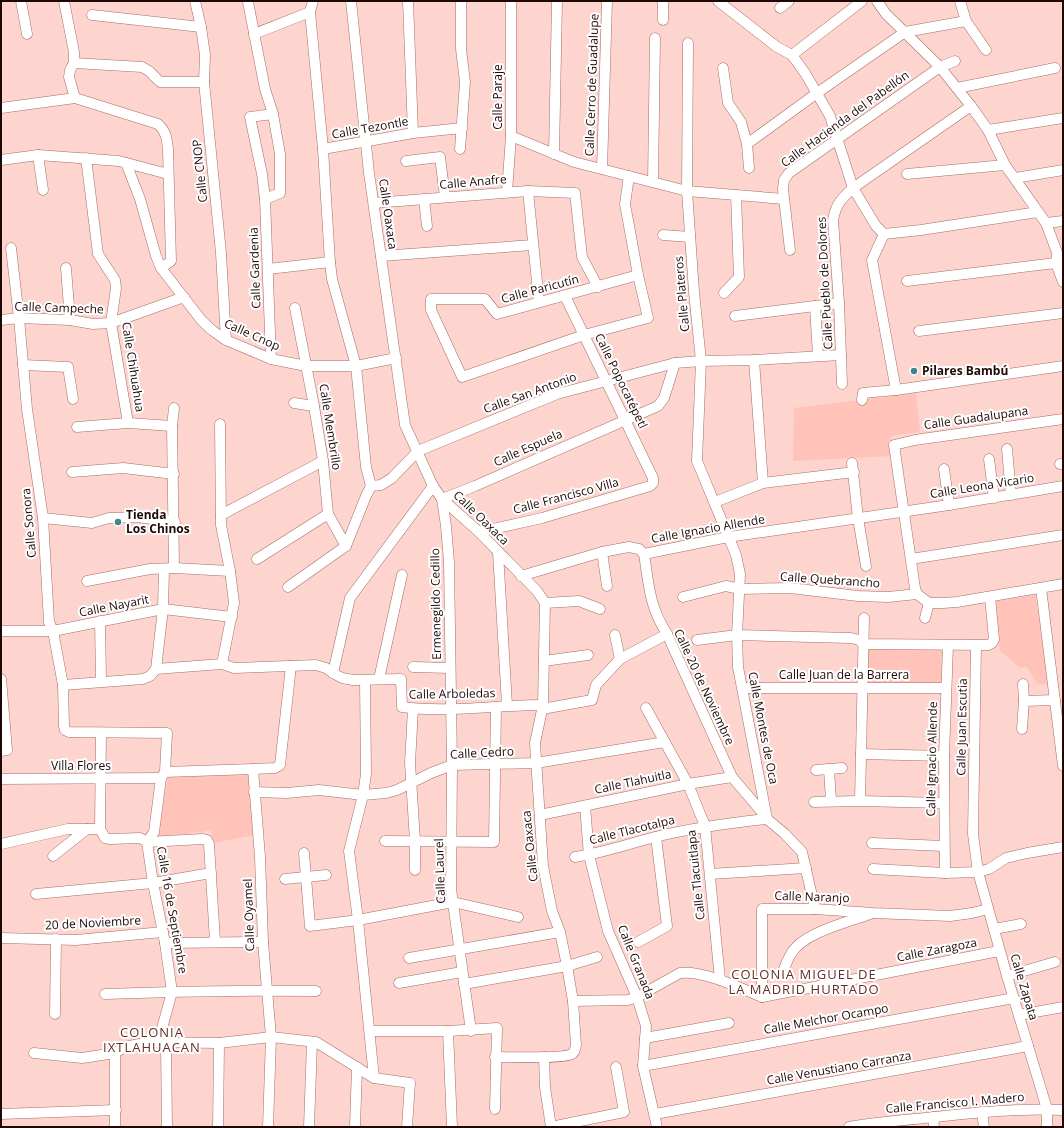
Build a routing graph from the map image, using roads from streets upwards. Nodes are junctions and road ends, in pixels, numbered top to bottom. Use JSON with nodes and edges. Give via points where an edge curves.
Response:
{"nodes":[{"id":1,"x":21,"y":1,"type":"edge"},
{"id":2,"x":64,"y":1,"type":"edge"},
{"id":3,"x":195,"y":1,"type":"edge"},
{"id":4,"x":313,"y":1,"type":"edge"},
{"id":5,"x":351,"y":1,"type":"edge"},
{"id":6,"x":408,"y":1,"type":"edge"},
{"id":7,"x":461,"y":1,"type":"edge"},
{"id":8,"x":511,"y":1,"type":"edge"},
{"id":9,"x":557,"y":1,"type":"edge"},
{"id":10,"x":607,"y":1,"type":"edge"},
{"id":11,"x":663,"y":1,"type":"edge"},
{"id":12,"x":718,"y":1,"type":"edge"},
{"id":13,"x":790,"y":1,"type":"edge"},
{"id":14,"x":862,"y":1,"type":"edge"},
{"id":15,"x":877,"y":1,"type":"edge"},
{"id":16,"x":960,"y":1,"type":"edge"},
{"id":17,"x":248,"y":2,"type":"dead end"},
{"id":18,"x":780,"y":8,"type":"dead end"},
{"id":19,"x":310,"y":12,"type":"junction"},
{"id":20,"x":92,"y":15,"type":"dead end"},
{"id":21,"x":663,"y":20,"type":"dead end"},
{"id":22,"x":966,"y":21,"type":"junction"},
{"id":23,"x":202,"y":27,"type":"junction"},
{"id":24,"x":905,"y":32,"type":"junction"},
{"id":25,"x":27,"y":34,"type":"dead end"},
{"id":26,"x":254,"y":34,"type":"junction"},
{"id":27,"x":655,"y":38,"type":"dead end"},
{"id":28,"x":688,"y":44,"type":"dead end"},
{"id":29,"x":986,"y":50,"type":"dead end"},
{"id":30,"x":792,"y":55,"type":"junction"},
{"id":31,"x":955,"y":61,"type":"dead end"},
{"id":32,"x":74,"y":63,"type":"junction"},
{"id":33,"x":940,"y":67,"type":"junction"},
{"id":34,"x":723,"y":68,"type":"dead end"},
{"id":35,"x":1055,"y":68,"type":"dead end"},
{"id":36,"x":204,"y":82,"type":"junction"},
{"id":37,"x":957,"y":88,"type":"junction"},
{"id":38,"x":817,"y":93,"type":"junction"},
{"id":39,"x":75,"y":98,"type":"junction"},
{"id":40,"x":972,"y":106,"type":"junction"},
{"id":41,"x":1,"y":108,"type":"edge"},
{"id":42,"x":273,"y":114,"type":"junction"},
{"id":43,"x":1063,"y":118,"type":"edge"},
{"id":44,"x":462,"y":128,"type":"junction"},
{"id":45,"x":988,"y":130,"type":"junction"},
{"id":46,"x":414,"y":134,"type":"junction"},
{"id":47,"x":511,"y":136,"type":"junction"},
{"id":48,"x":838,"y":139,"type":"junction"},
{"id":49,"x":366,"y":141,"type":"junction"},
{"id":50,"x":747,"y":144,"type":"junction"},
{"id":51,"x":323,"y":149,"type":"junction"},
{"id":52,"x":460,"y":149,"type":"dead end"},
{"id":53,"x":554,"y":154,"type":"junction"},
{"id":54,"x":38,"y":155,"type":"junction"},
{"id":55,"x":86,"y":158,"type":"junction"},
{"id":56,"x":1,"y":160,"type":"edge"},
{"id":57,"x":406,"y":161,"type":"dead end"},
{"id":58,"x":126,"y":163,"type":"junction"},
{"id":59,"x":1004,"y":165,"type":"junction"},
{"id":60,"x":749,"y":168,"type":"dead end"},
{"id":61,"x":602,"y":169,"type":"junction"},
{"id":62,"x":1063,"y":170,"type":"edge"},
{"id":63,"x":168,"y":174,"type":"junction"},
{"id":64,"x":908,"y":174,"type":"dead end"},
{"id":65,"x":628,"y":176,"type":"junction"},
{"id":66,"x":1015,"y":178,"type":"junction"},
{"id":67,"x":653,"y":182,"type":"junction"},
{"id":68,"x":853,"y":188,"type":"junction"},
{"id":69,"x":43,"y":190,"type":"dead end"},
{"id":70,"x":528,"y":191,"type":"junction"},
{"id":71,"x":688,"y":191,"type":"junction"},
{"id":72,"x":508,"y":192,"type":"junction"},
{"id":73,"x":736,"y":195,"type":"junction"},
{"id":74,"x":445,"y":198,"type":"junction"},
{"id":75,"x":265,"y":199,"type":"junction"},
{"id":76,"x":424,"y":199,"type":"junction"},
{"id":77,"x":784,"y":199,"type":"junction"},
{"id":78,"x":374,"y":204,"type":"junction"},
{"id":79,"x":1038,"y":212,"type":"junction"},
{"id":80,"x":1063,"y":221,"type":"edge"},
{"id":81,"x":1046,"y":223,"type":"junction"},
{"id":82,"x":427,"y":226,"type":"dead end"},
{"id":83,"x":884,"y":234,"type":"junction"},
{"id":84,"x":663,"y":235,"type":"dead end"},
{"id":85,"x":690,"y":237,"type":"junction"},
{"id":86,"x":533,"y":245,"type":"junction"},
{"id":87,"x":11,"y":248,"type":"dead end"},
{"id":88,"x":790,"y":250,"type":"dead end"},
{"id":89,"x":382,"y":256,"type":"junction"},
{"id":90,"x":1059,"y":260,"type":"edge"},
{"id":91,"x":330,"y":262,"type":"junction"},
{"id":92,"x":66,"y":268,"type":"dead end"},
{"id":93,"x":161,"y":268,"type":"junction"},
{"id":94,"x":268,"y":269,"type":"junction"},
{"id":95,"x":638,"y":276,"type":"junction"},
{"id":96,"x":907,"y":281,"type":"dead end"},
{"id":97,"x":1063,"y":282,"type":"edge"},
{"id":98,"x":598,"y":286,"type":"junction"},
{"id":99,"x":724,"y":293,"type":"dead end"},
{"id":100,"x":564,"y":296,"type":"junction"},
{"id":101,"x":184,"y":297,"type":"junction"},
{"id":102,"x":539,"y":302,"type":"junction"},
{"id":103,"x":839,"y":303,"type":"junction"},
{"id":104,"x":815,"y":306,"type":"junction"},
{"id":105,"x":295,"y":308,"type":"dead end"},
{"id":106,"x":1063,"y":313,"type":"edge"},
{"id":107,"x":735,"y":316,"type":"dead end"},
{"id":108,"x":19,"y":318,"type":"junction"},
{"id":109,"x":1,"y":320,"type":"edge"},
{"id":110,"x":70,"y":320,"type":"junction"},
{"id":111,"x":111,"y":323,"type":"junction"},
{"id":112,"x":919,"y":331,"type":"dead end"},
{"id":113,"x":584,"y":334,"type":"junction"},
{"id":114,"x":226,"y":340,"type":"junction"},
{"id":115,"x":841,"y":355,"type":"junction"},
{"id":116,"x":818,"y":356,"type":"junction"},
{"id":117,"x":396,"y":358,"type":"junction"},
{"id":118,"x":271,"y":360,"type":"junction"},
{"id":119,"x":754,"y":360,"type":"junction"},
{"id":120,"x":701,"y":361,"type":"junction"},
{"id":121,"x":675,"y":363,"type":"junction"},
{"id":122,"x":23,"y":366,"type":"junction"},
{"id":123,"x":306,"y":366,"type":"junction"},
{"id":124,"x":356,"y":366,"type":"junction"},
{"id":125,"x":1063,"y":366,"type":"edge"},
{"id":126,"x":606,"y":381,"type":"junction"},
{"id":127,"x":842,"y":384,"type":"dead end"},
{"id":128,"x":896,"y":390,"type":"junction"},
{"id":129,"x":863,"y":396,"type":"dead end"},
{"id":130,"x":73,"y":399,"type":"dead end"},
{"id":131,"x":294,"y":403,"type":"dead end"},
{"id":132,"x":314,"y":406,"type":"junction"},
{"id":133,"x":174,"y":408,"type":"dead end"},
{"id":134,"x":625,"y":420,"type":"junction"},
{"id":135,"x":1063,"y":420,"type":"edge"},
{"id":136,"x":128,"y":423,"type":"junction"},
{"id":137,"x":220,"y":424,"type":"dead end"},
{"id":138,"x":172,"y":426,"type":"junction"},
{"id":139,"x":77,"y":427,"type":"dead end"},
{"id":140,"x":1007,"y":449,"type":"dead end"},
{"id":141,"x":418,"y":451,"type":"junction"},
{"id":142,"x":990,"y":459,"type":"dead end"},
{"id":143,"x":323,"y":461,"type":"junction"},
{"id":144,"x":944,"y":469,"type":"dead end"},
{"id":145,"x":72,"y":472,"type":"dead end"},
{"id":146,"x":174,"y":474,"type":"junction"},
{"id":147,"x":653,"y":478,"type":"joint"},
{"id":148,"x":763,"y":483,"type":"junction"},
{"id":149,"x":371,"y":486,"type":"junction"},
{"id":150,"x":433,"y":486,"type":"junction"},
{"id":151,"x":1063,"y":486,"type":"edge"},
{"id":152,"x":1011,"y":495,"type":"junction"},
{"id":153,"x":994,"y":498,"type":"junction"},
{"id":154,"x":442,"y":499,"type":"junction"},
{"id":155,"x":715,"y":502,"type":"junction"},
{"id":156,"x":949,"y":505,"type":"junction"},
{"id":157,"x":904,"y":512,"type":"junction"},
{"id":158,"x":328,"y":514,"type":"junction"},
{"id":159,"x":221,"y":515,"type":"junction"},
{"id":160,"x":43,"y":518,"type":"junction"},
{"id":161,"x":858,"y":518,"type":"junction"},
{"id":162,"x":174,"y":522,"type":"junction"},
{"id":163,"x":479,"y":532,"type":"junction"},
{"id":164,"x":1063,"y":535,"type":"edge"},
{"id":165,"x":728,"y":537,"type":"junction"},
{"id":166,"x":346,"y":546,"type":"junction"},
{"id":167,"x":498,"y":552,"type":"junction"},
{"id":168,"x":602,"y":552,"type":"junction"},
{"id":169,"x":644,"y":554,"type":"junction"},
{"id":170,"x":257,"y":559,"type":"dead end"},
{"id":171,"x":911,"y":559,"type":"junction"},
{"id":172,"x":866,"y":566,"type":"dead end"},
{"id":173,"x":169,"y":569,"type":"junction"},
{"id":174,"x":230,"y":571,"type":"junction"},
{"id":175,"x":402,"y":575,"type":"dead end"},
{"id":176,"x":521,"y":576,"type":"junction"},
{"id":177,"x":87,"y":581,"type":"dead end"},
{"id":178,"x":1063,"y":584,"type":"edge"},
{"id":179,"x":607,"y":586,"type":"dead end"},
{"id":180,"x":288,"y":587,"type":"dead end"},
{"id":181,"x":1041,"y":588,"type":"junction"},
{"id":182,"x":740,"y":589,"type":"junction"},
{"id":183,"x":917,"y":594,"type":"junction"},
{"id":184,"x":683,"y":597,"type":"dead end"},
{"id":185,"x":990,"y":597,"type":"junction"},
{"id":186,"x":929,"y":602,"type":"junction"},
{"id":187,"x":545,"y":603,"type":"junction"},
{"id":188,"x":163,"y":609,"type":"junction"},
{"id":189,"x":600,"y":609,"type":"dead end"},
{"id":190,"x":232,"y":617,"type":"junction"},
{"id":191,"x":864,"y":618,"type":"dead end"},
{"id":192,"x":925,"y":618,"type":"dead end"},
{"id":193,"x":100,"y":622,"type":"junction"},
{"id":194,"x":1,"y":630,"type":"edge"},
{"id":195,"x":53,"y":631,"type":"junction"},
{"id":196,"x":667,"y":634,"type":"junction"},
{"id":197,"x":737,"y":634,"type":"junction"},
{"id":198,"x":615,"y":635,"type":"dead end"},
{"id":199,"x":697,"y":640,"type":"dead end"},
{"id":200,"x":864,"y":644,"type":"junction"},
{"id":201,"x":948,"y":645,"type":"junction"},
{"id":202,"x":976,"y":645,"type":"junction"},
{"id":203,"x":588,"y":655,"type":"dead end"},
{"id":204,"x":620,"y":659,"type":"junction"},
{"id":205,"x":544,"y":661,"type":"junction"},
{"id":206,"x":222,"y":664,"type":"junction"},
{"id":207,"x":291,"y":666,"type":"junction"},
{"id":208,"x":413,"y":667,"type":"dead end"},
{"id":209,"x":450,"y":668,"type":"junction"},
{"id":210,"x":156,"y":669,"type":"junction"},
{"id":211,"x":333,"y":673,"type":"junction"},
{"id":212,"x":1,"y":679,"type":"edge"},
{"id":213,"x":379,"y":679,"type":"junction"},
{"id":214,"x":365,"y":680,"type":"junction"},
{"id":215,"x":101,"y":682,"type":"junction"},
{"id":216,"x":1023,"y":684,"type":"dead end"},
{"id":217,"x":63,"y":685,"type":"junction"},
{"id":218,"x":743,"y":688,"type":"junction"},
{"id":219,"x":862,"y":688,"type":"junction"},
{"id":220,"x":946,"y":688,"type":"junction"},
{"id":221,"x":1055,"y":700,"type":"junction"},
{"id":222,"x":1024,"y":701,"type":"junction"},
{"id":223,"x":507,"y":705,"type":"junction"},
{"id":224,"x":496,"y":707,"type":"junction"},
{"id":225,"x":543,"y":707,"type":"junction"},
{"id":226,"x":646,"y":708,"type":"dead end"},
{"id":227,"x":413,"y":709,"type":"junction"},
{"id":228,"x":451,"y":709,"type":"junction"},
{"id":229,"x":1022,"y":728,"type":"dead end"},
{"id":230,"x":100,"y":733,"type":"junction"},
{"id":231,"x":665,"y":742,"type":"junction"},
{"id":232,"x":1,"y":751,"type":"edge"},
{"id":233,"x":861,"y":754,"type":"junction"},
{"id":234,"x":944,"y":756,"type":"junction"},
{"id":235,"x":536,"y":763,"type":"junction"},
{"id":236,"x":495,"y":764,"type":"junction"},
{"id":237,"x":452,"y":765,"type":"junction"},
{"id":238,"x":1063,"y":766,"type":"edge"},
{"id":239,"x":842,"y":768,"type":"dead end"},
{"id":240,"x":253,"y":769,"type":"junction"},
{"id":241,"x":829,"y":769,"type":"junction"},
{"id":242,"x":816,"y":770,"type":"dead end"},
{"id":243,"x":163,"y":775,"type":"junction"},
{"id":244,"x":732,"y":777,"type":"junction"},
{"id":245,"x":99,"y":778,"type":"junction"},
{"id":246,"x":1,"y":779,"type":"edge"},
{"id":247,"x":412,"y":783,"type":"junction"},
{"id":248,"x":688,"y":784,"type":"junction"},
{"id":249,"x":254,"y":792,"type":"junction"},
{"id":250,"x":364,"y":795,"type":"junction"},
{"id":251,"x":831,"y":801,"type":"junction"},
{"id":252,"x":860,"y":801,"type":"junction"},
{"id":253,"x":814,"y":802,"type":"dead end"},
{"id":254,"x":944,"y":803,"type":"junction"},
{"id":255,"x":585,"y":806,"type":"junction"},
{"id":256,"x":540,"y":815,"type":"junction"},
{"id":257,"x":767,"y":819,"type":"junction"},
{"id":258,"x":705,"y":826,"type":"junction"},
{"id":259,"x":87,"y":829,"type":"junction"},
{"id":260,"x":100,"y":829,"type":"junction"},
{"id":261,"x":656,"y":837,"type":"junction"},
{"id":262,"x":385,"y":841,"type":"dead end"},
{"id":263,"x":415,"y":841,"type":"junction"},
{"id":264,"x":147,"y":842,"type":"junction"},
{"id":265,"x":452,"y":842,"type":"junction"},
{"id":266,"x":872,"y":843,"type":"dead end"},
{"id":267,"x":1,"y":844,"type":"edge"},
{"id":268,"x":944,"y":846,"type":"junction"},
{"id":269,"x":1063,"y":847,"type":"edge"},
{"id":270,"x":304,"y":853,"type":"dead end"},
{"id":271,"x":590,"y":855,"type":"junction"},
{"id":272,"x":53,"y":856,"type":"dead end"},
{"id":273,"x":575,"y":857,"type":"dead end"},
{"id":274,"x":806,"y":868,"type":"junction"},
{"id":275,"x":416,"y":870,"type":"dead end"},
{"id":276,"x":873,"y":870,"type":"dead end"},
{"id":277,"x":978,"y":872,"type":"junction"},
{"id":278,"x":945,"y":873,"type":"junction"},
{"id":279,"x":211,"y":874,"type":"junction"},
{"id":280,"x":710,"y":874,"type":"junction"},
{"id":281,"x":326,"y":875,"type":"dead end"},
{"id":282,"x":306,"y":877,"type":"junction"},
{"id":283,"x":285,"y":879,"type":"dead end"},
{"id":284,"x":153,"y":883,"type":"junction"},
{"id":285,"x":36,"y":894,"type":"dead end"},
{"id":286,"x":453,"y":902,"type":"junction"},
{"id":287,"x":815,"y":909,"type":"junction"},
{"id":288,"x":988,"y":909,"type":"junction"},
{"id":289,"x":873,"y":913,"type":"junction"},
{"id":290,"x":518,"y":917,"type":"dead end"},
{"id":291,"x":358,"y":920,"type":"junction"},
{"id":292,"x":1021,"y":924,"type":"dead end"},
{"id":293,"x":994,"y":930,"type":"junction"},
{"id":294,"x":163,"y":932,"type":"junction"},
{"id":295,"x":560,"y":932,"type":"junction"},
{"id":296,"x":1,"y":938,"type":"edge"},
{"id":297,"x":56,"y":939,"type":"junction"},
{"id":298,"x":215,"y":942,"type":"junction"},
{"id":299,"x":263,"y":942,"type":"junction"},
{"id":300,"x":638,"y":942,"type":"dead end"},
{"id":301,"x":166,"y":943,"type":"junction"},
{"id":302,"x":459,"y":949,"type":"junction"},
{"id":303,"x":1000,"y":951,"type":"junction"},
{"id":304,"x":597,"y":957,"type":"dead end"},
{"id":305,"x":409,"y":958,"type":"dead end"},
{"id":306,"x":1055,"y":962,"type":"dead end"},
{"id":307,"x":567,"y":966,"type":"junction"},
{"id":308,"x":462,"y":972,"type":"junction"},
{"id":309,"x":782,"y":974,"type":"dead end"},
{"id":310,"x":1007,"y":976,"type":"junction"},
{"id":311,"x":720,"y":980,"type":"junction"},
{"id":312,"x":399,"y":983,"type":"dead end"},
{"id":313,"x":464,"y":984,"type":"junction"},
{"id":314,"x":266,"y":990,"type":"junction"},
{"id":315,"x":316,"y":991,"type":"dead end"},
{"id":316,"x":172,"y":992,"type":"junction"},
{"id":317,"x":105,"y":994,"type":"dead end"},
{"id":318,"x":762,"y":996,"type":"junction"},
{"id":319,"x":637,"y":997,"type":"junction"},
{"id":320,"x":1014,"y":998,"type":"junction"},
{"id":321,"x":573,"y":1001,"type":"junction"},
{"id":322,"x":1063,"y":1006,"type":"edge"},
{"id":323,"x":55,"y":1014,"type":"dead end"},
{"id":324,"x":1019,"y":1015,"type":"junction"},
{"id":325,"x":729,"y":1023,"type":"dead end"},
{"id":326,"x":370,"y":1031,"type":"junction"},
{"id":327,"x":448,"y":1031,"type":"junction"},
{"id":328,"x":471,"y":1031,"type":"junction"},
{"id":329,"x":271,"y":1036,"type":"junction"},
{"id":330,"x":645,"y":1038,"type":"junction"},
{"id":331,"x":312,"y":1042,"type":"junction"},
{"id":332,"x":166,"y":1043,"type":"junction"},
{"id":333,"x":219,"y":1043,"type":"junction"},
{"id":334,"x":1028,"y":1046,"type":"junction"},
{"id":335,"x":115,"y":1052,"type":"junction"},
{"id":336,"x":34,"y":1053,"type":"dead end"},
{"id":337,"x":495,"y":1057,"type":"junction"},
{"id":338,"x":544,"y":1057,"type":"junction"},
{"id":339,"x":643,"y":1066,"type":"junction"},
{"id":340,"x":357,"y":1067,"type":"junction"},
{"id":341,"x":616,"y":1067,"type":"dead end"},
{"id":342,"x":374,"y":1078,"type":"junction"},
{"id":343,"x":495,"y":1109,"type":"dead end"},
{"id":344,"x":1046,"y":1109,"type":"junction"},
{"id":345,"x":116,"y":1110,"type":"junction"},
{"id":346,"x":1063,"y":1110,"type":"edge"},
{"id":347,"x":982,"y":1112,"type":"junction"},
{"id":348,"x":1,"y":1114,"type":"edge"},
{"id":349,"x":655,"y":1114,"type":"junction"},
{"id":350,"x":933,"y":1122,"type":"edge"},
{"id":351,"x":887,"y":1124,"type":"edge"},
{"id":352,"x":115,"y":1127,"type":"edge"},
{"id":353,"x":167,"y":1127,"type":"edge"},
{"id":354,"x":218,"y":1127,"type":"edge"},
{"id":355,"x":268,"y":1127,"type":"edge"},
{"id":356,"x":308,"y":1127,"type":"edge"},
{"id":357,"x":355,"y":1127,"type":"edge"},
{"id":358,"x":407,"y":1127,"type":"edge"},
{"id":359,"x":452,"y":1127,"type":"edge"},
{"id":360,"x":551,"y":1127,"type":"edge"},
{"id":361,"x":657,"y":1127,"type":"edge"},
{"id":362,"x":850,"y":1127,"type":"edge"},
{"id":363,"x":984,"y":1127,"type":"edge"},
{"id":364,"x":1047,"y":1127,"type":"edge"}],
"edges":[{"from":1,"to":25,"type":"street"},
{"from":2,"to":32,"type":"street"},
{"from":3,"to":23,"type":"street","name":"Calle CNOP"},
{"from":4,"to":19,"type":"street"},
{"from":5,"to":49,"type":"street","name":"Calle Oaxaca"},
{"from":6,"to":46,"type":"street"},
{"from":7,"to":44,"type":"street","via":[[461,49],[465,82]]},
{"from":8,"to":47,"type":"street","name":"Calle Paraje"},
{"from":9,"to":53,"type":"street"},
{"from":10,"to":61,"type":"street","name":"Calle Cerro de Guadalupe"},
{"from":11,"to":21,"type":"street"},
{"from":12,"to":30,"type":"street","via":[[778,48]]},
{"from":13,"to":18,"type":"street"},
{"from":14,"to":30,"type":"street"},
{"from":15,"to":24,"type":"street","via":[[886,14]]},
{"from":16,"to":22,"type":"street"},
{"from":17,"to":26,"type":"street"},
{"from":19,"to":26,"type":"street"},
{"from":19,"to":51,"type":"street"},
{"from":20,"to":23,"type":"street"},
{"from":22,"to":24,"type":"street"},
{"from":22,"to":29,"type":"street"},
{"from":23,"to":36,"type":"street","name":"Calle CNOP","via":[[205,54]]},
{"from":24,"to":33,"type":"street"},
{"from":24,"to":38,"type":"street"},
{"from":26,"to":42,"type":"street","via":[[265,89]]},
{"from":27,"to":67,"type":"street"},
{"from":28,"to":71,"type":"street","name":"Calle Plateros"},
{"from":30,"to":38,"type":"street"},
{"from":31,"to":33,"type":"street","name":"Calle Hacienda del Pabellón"},
{"from":32,"to":36,"type":"street","via":[[142,67],[160,82]]},
{"from":32,"to":39,"type":"street","via":[[69,77]]},
{"from":33,"to":37,"type":"street"},
{"from":33,"to":48,"type":"street","name":"Calle Hacienda del Pabellón"},
{"from":34,"to":50,"type":"street","via":[[728,103],[741,122]]},
{"from":35,"to":37,"type":"street"},
{"from":36,"to":114,"type":"street","name":"Calle CNOP","via":[[221,252]]},
{"from":37,"to":40,"type":"street"},
{"from":38,"to":48,"type":"street","via":[[830,116]]},
{"from":38,"to":50,"type":"street"},
{"from":39,"to":41,"type":"street"},
{"from":39,"to":63,"type":"street","via":[[158,124],[163,128],[168,149]]},
{"from":40,"to":45,"type":"street"},
{"from":40,"to":68,"type":"street","name":"Calle Pueblo de Dolores"},
{"from":42,"to":75,"type":"street","via":[[280,154],[280,193]]},
{"from":42,"to":75,"type":"street","name":"Calle Gardenia","via":[[250,117]]},
{"from":43,"to":45,"type":"street"},
{"from":44,"to":46,"type":"street","name":"Calle Tezontle"},
{"from":44,"to":52,"type":"street"},
{"from":45,"to":59,"type":"street"},
{"from":46,"to":49,"type":"street","name":"Calle Tezontle"},
{"from":47,"to":53,"type":"street"},
{"from":47,"to":72,"type":"street","name":"Calle Paraje"},
{"from":48,"to":68,"type":"street"},
{"from":48,"to":77,"type":"street","name":"Calle Hacienda del Pabellón","via":[[789,173],[784,180]]},
{"from":49,"to":51,"type":"street","name":"Calle Tezontle"},
{"from":49,"to":78,"type":"street","name":"Calle Oaxaca"},
{"from":50,"to":60,"type":"street"},
{"from":51,"to":91,"type":"street","name":"Calle Tezontle"},
{"from":53,"to":61,"type":"street"},
{"from":54,"to":55,"type":"street"},
{"from":54,"to":56,"type":"street"},
{"from":54,"to":69,"type":"street"},
{"from":55,"to":58,"type":"street"},
{"from":55,"to":111,"type":"street","name":"Calle Chihuahua","via":[[98,254],[115,280]]},
{"from":57,"to":74,"type":"street","via":[[440,157]]},
{"from":58,"to":63,"type":"street"},
{"from":58,"to":93,"type":"street","name":"Calle Cnop"},
{"from":59,"to":64,"type":"street"},
{"from":59,"to":66,"type":"street"},
{"from":61,"to":65,"type":"street"},
{"from":62,"to":66,"type":"street"},
{"from":63,"to":93,"type":"street","via":[[171,261]]},
{"from":65,"to":67,"type":"street"},
{"from":65,"to":95,"type":"street","via":[[625,204]]},
{"from":66,"to":79,"type":"street"},
{"from":67,"to":71,"type":"street"},
{"from":68,"to":83,"type":"street","via":[[876,226]]},
{"from":68,"to":103,"type":"street","name":"Calle Pueblo de Dolores","via":[[835,208],[832,220]]},
{"from":70,"to":72,"type":"street","name":"Calle Anafre"},
{"from":70,"to":86,"type":"street"},
{"from":70,"to":98,"type":"street","name":"Calle Anafre","via":[[575,193],[582,257]]},
{"from":71,"to":73,"type":"street"},
{"from":71,"to":85,"type":"street","name":"Calle Plateros"},
{"from":72,"to":74,"type":"street","name":"Calle Anafre"},
{"from":73,"to":77,"type":"street"},
{"from":73,"to":99,"type":"street","via":[[739,277]]},
{"from":74,"to":76,"type":"street","name":"Calle Anafre"},
{"from":75,"to":94,"type":"street","name":"Calle Gardenia"},
{"from":76,"to":78,"type":"street","name":"Calle Anafre"},
{"from":76,"to":82,"type":"street"},
{"from":77,"to":88,"type":"street","name":"Calle Hacienda del Pabellón"},
{"from":78,"to":89,"type":"street","name":"Calle Oaxaca"},
{"from":79,"to":81,"type":"street"},
{"from":79,"to":83,"type":"street"},
{"from":80,"to":81,"type":"street"},
{"from":81,"to":90,"type":"street"},
{"from":83,"to":128,"type":"street","via":[[872,260]]},
{"from":84,"to":85,"type":"street"},
{"from":85,"to":120,"type":"street","name":"Calle Plateros"},
{"from":86,"to":89,"type":"street"},
{"from":86,"to":102,"type":"street"},
{"from":87,"to":108,"type":"street","name":"Calle Sonora"},
{"from":89,"to":117,"type":"street","name":"Calle Oaxaca"},
{"from":90,"to":96,"type":"street"},
{"from":90,"to":97,"type":"street"},
{"from":91,"to":94,"type":"street"},
{"from":91,"to":124,"type":"street","name":"Calle Tezontle","via":[[332,279]]},
{"from":92,"to":110,"type":"street"},
{"from":93,"to":101,"type":"street","name":"Calle Cnop"},
{"from":94,"to":118,"type":"street","name":"Calle Gardenia"},
{"from":95,"to":98,"type":"street","name":"Calle Paricutín"},
{"from":95,"to":113,"type":"street","via":[[648,318]]},
{"from":98,"to":100,"type":"street","name":"Calle Paricutín"},
{"from":100,"to":102,"type":"street","name":"Calle Paricutín"},
{"from":100,"to":113,"type":"street","name":"Calle Popocatépetl"},
{"from":101,"to":111,"type":"street","name":"Calle Campeche"},
{"from":101,"to":114,"type":"street","name":"Calle Cnop","via":[[202,320]]},
{"from":102,"to":113,"type":"street","name":"Calle Paricutín","via":[[497,314],[485,300],[431,299],[431,310],[462,377]]},
{"from":103,"to":104,"type":"street"},
{"from":103,"to":115,"type":"street","name":"Calle Pueblo de Dolores"},
{"from":104,"to":107,"type":"street"},
{"from":104,"to":116,"type":"street"},
{"from":105,"to":123,"type":"street","name":"Calle Membrillo"},
{"from":106,"to":112,"type":"street"},
{"from":108,"to":109,"type":"street","name":"Calle Campeche"},
{"from":108,"to":110,"type":"street","name":"Calle Campeche"},
{"from":108,"to":122,"type":"street","name":"Calle Sonora"},
{"from":110,"to":111,"type":"street","name":"Calle Campeche","via":[[93,324]]},
{"from":111,"to":136,"type":"street","name":"Calle Chihuahua"},
{"from":113,"to":126,"type":"street","name":"Calle Popocatépetl"},
{"from":114,"to":118,"type":"street","name":"Calle Cnop"},
{"from":115,"to":116,"type":"street","name":"Calle San Antonio"},
{"from":115,"to":127,"type":"street","name":"Calle Pueblo de Dolores"},
{"from":116,"to":119,"type":"street","name":"Calle San Antonio"},
{"from":117,"to":124,"type":"street","name":"Calle Cnop"},
{"from":117,"to":141,"type":"street","name":"Calle Oaxaca","via":[[405,425]]},
{"from":118,"to":123,"type":"street","name":"Calle Cnop"},
{"from":119,"to":120,"type":"street","name":"Calle San Antonio"},
{"from":119,"to":148,"type":"street"},
{"from":120,"to":121,"type":"street","name":"Calle San Antonio"},
{"from":120,"to":155,"type":"street","name":"Calle Plateros","via":[[697,461]]},
{"from":121,"to":126,"type":"street","name":"Calle San Antonio"},
{"from":121,"to":134,"type":"street","name":"Calle Espuela","via":[[664,398],[658,406]]},
{"from":122,"to":130,"type":"street","via":[[68,366]]},
{"from":122,"to":160,"type":"street","name":"Calle Sonora"},
{"from":123,"to":124,"type":"street","name":"Calle Cnop"},
{"from":123,"to":132,"type":"street","name":"Calle Membrillo"},
{"from":124,"to":149,"type":"street","name":"Calle Tezontle","via":[[366,467]]},
{"from":125,"to":128,"type":"street"},
{"from":126,"to":134,"type":"street","name":"Calle Popocatépetl"},
{"from":126,"to":141,"type":"street","name":"Calle San Antonio","via":[[557,394]]},
{"from":128,"to":129,"type":"street"},
{"from":131,"to":132,"type":"street"},
{"from":132,"to":143,"type":"street","name":"Calle Membrillo"},
{"from":133,"to":138,"type":"street"},
{"from":134,"to":147,"type":"street","name":"Calle Popocatépetl"},
{"from":134,"to":154,"type":"street","name":"Calle Espuela"},
{"from":135,"to":157,"type":"street","name":"Calle Guadalupana","via":[[894,445]]},
{"from":136,"to":138,"type":"street","name":"Calle Chihuahua"},
{"from":136,"to":139,"type":"street"},
{"from":137,"to":159,"type":"street"},
{"from":138,"to":146,"type":"street"},
{"from":140,"to":152,"type":"street"},
{"from":141,"to":149,"type":"street","via":[[392,478],[381,485]]},
{"from":141,"to":150,"type":"street","name":"Calle Oaxaca"},
{"from":142,"to":153,"type":"street"},
{"from":143,"to":158,"type":"street","name":"Calle Membrillo"},
{"from":143,"to":159,"type":"street"},
{"from":144,"to":156,"type":"street"},
{"from":145,"to":146,"type":"street","via":[[123,468]]},
{"from":146,"to":162,"type":"street"},
{"from":147,"to":163,"type":"street","name":"Calle Francisco Villa","via":[[650,486],[542,518]]},
{"from":148,"to":155,"type":"street"},
{"from":148,"to":161,"type":"street","via":[[853,468]]},
{"from":149,"to":166,"type":"street"},
{"from":150,"to":154,"type":"street","name":"Calle Oaxaca"},
{"from":150,"to":211,"type":"street","via":[[350,598]]},
{"from":151,"to":152,"type":"street","name":"Calle Leona Vicario"},
{"from":152,"to":153,"type":"street","name":"Calle Leona Vicario"},
{"from":153,"to":156,"type":"street","name":"Calle Leona Vicario"},
{"from":154,"to":163,"type":"street","name":"Calle Oaxaca"},
{"from":154,"to":209,"type":"street","name":"Ermenegildo Cedillo","via":[[448,562]]},
{"from":155,"to":165,"type":"street","name":"Calle Plateros"},
{"from":156,"to":157,"type":"street","name":"Calle Leona Vicario"},
{"from":157,"to":161,"type":"street","name":"Calle Ignacio Allende"},
{"from":157,"to":171,"type":"street"},
{"from":158,"to":166,"type":"street","name":"Calle Membrillo"},
{"from":158,"to":170,"type":"street"},
{"from":159,"to":174,"type":"street"},
{"from":160,"to":162,"type":"street","via":[[92,523],[109,518],[137,517]]},
{"from":160,"to":195,"type":"street","name":"Calle Sonora","via":[[49,622]]},
{"from":161,"to":165,"type":"street","name":"Calle Ignacio Allende"},
{"from":161,"to":172,"type":"street"},
{"from":162,"to":173,"type":"street"},
{"from":163,"to":167,"type":"street","name":"Calle Oaxaca"},
{"from":164,"to":171,"type":"street"},
{"from":165,"to":169,"type":"street","name":"Calle Ignacio Allende"},
{"from":165,"to":182,"type":"street","name":"Calle Montes de Oca","via":[[736,555]]},
{"from":166,"to":180,"type":"street"},
{"from":167,"to":176,"type":"street","name":"Calle Oaxaca"},
{"from":167,"to":223,"type":"street"},
{"from":168,"to":169,"type":"street","name":"Calle Ignacio Allende","via":[[629,547],[639,549]]},
{"from":168,"to":176,"type":"street","name":"Calle Ignacio Allende"},
{"from":168,"to":179,"type":"street"},
{"from":169,"to":196,"type":"street","name":"Calle 20 de Noviembre","via":[[651,603]]},
{"from":171,"to":183,"type":"street"},
{"from":173,"to":174,"type":"street"},
{"from":173,"to":177,"type":"street","via":[[150,569]]},
{"from":173,"to":188,"type":"street"},
{"from":174,"to":190,"type":"street","via":[[234,603]]},
{"from":175,"to":213,"type":"street"},
{"from":176,"to":187,"type":"street","name":"Calle Oaxaca"},
{"from":178,"to":181,"type":"street"},
{"from":181,"to":185,"type":"street"},
{"from":181,"to":221,"type":"street"},
{"from":182,"to":183,"type":"street","name":"Calle Quebrancho","via":[[790,588],[888,597]]},
{"from":182,"to":184,"type":"street","name":"Calle Quebrancho","via":[[726,586]]},
{"from":182,"to":197,"type":"street","name":"Calle Montes de Oca"},
{"from":183,"to":186,"type":"street"},
{"from":185,"to":186,"type":"street","via":[[957,602]]},
{"from":185,"to":202,"type":"street","via":[[994,639],[988,645]]},
{"from":186,"to":192,"type":"street"},
{"from":187,"to":189,"type":"street","via":[[579,601]]},
{"from":187,"to":205,"type":"street","name":"Calle Oaxaca"},
{"from":188,"to":190,"type":"street","name":"Calle Nayarit"},
{"from":188,"to":193,"type":"street","name":"Calle Nayarit"},
{"from":188,"to":210,"type":"street"},
{"from":190,"to":206,"type":"street"},
{"from":191,"to":200,"type":"street"},
{"from":193,"to":195,"type":"street","name":"Calle Nayarit"},
{"from":193,"to":215,"type":"street"},
{"from":194,"to":195,"type":"street","name":"Calle Nayarit"},
{"from":195,"to":217,"type":"street","name":"Calle Sonora"},
{"from":196,"to":204,"type":"street"},
{"from":196,"to":244,"type":"street","name":"Calle 20 de Noviembre"},
{"from":197,"to":199,"type":"street"},
{"from":197,"to":200,"type":"street","via":[[852,638]]},
{"from":197,"to":218,"type":"street","name":"Calle Montes de Oca","via":[[738,666]]},
{"from":198,"to":204,"type":"street"},
{"from":200,"to":201,"type":"street"},
{"from":200,"to":219,"type":"street"},
{"from":201,"to":202,"type":"street"},
{"from":201,"to":220,"type":"street","name":"Calle Ignacio Allende"},
{"from":202,"to":277,"type":"street","name":"Calle Juan Escutia","via":[[973,834]]},
{"from":203,"to":205,"type":"street"},
{"from":204,"to":225,"type":"street","name":"Calle Arboledas","via":[[596,685],[592,700]]},
{"from":205,"to":225,"type":"street","name":"Calle Oaxaca"},
{"from":206,"to":207,"type":"street","name":"Calle Arboledas","via":[[234,668]]},
{"from":206,"to":210,"type":"street","name":"Calle Arboledas"},
{"from":207,"to":211,"type":"street","name":"Calle Arboledas","via":[[316,665]]},
{"from":207,"to":240,"type":"street","via":[[280,764],[275,768]]},
{"from":208,"to":209,"type":"street"},
{"from":209,"to":228,"type":"street","name":"Ermenegildo Cedillo"},
{"from":210,"to":215,"type":"street","via":[[143,679]]},
{"from":211,"to":214,"type":"street","name":"Calle Arboledas","via":[[342,678]]},
{"from":212,"to":232,"type":"street","via":[[7,750]]},
{"from":213,"to":214,"type":"street","name":"Calle Arboledas"},
{"from":213,"to":227,"type":"street","name":"Calle Arboledas","via":[[401,679],[402,707]]},
{"from":214,"to":250,"type":"street"},
{"from":215,"to":217,"type":"street"},
{"from":216,"to":222,"type":"street"},
{"from":217,"to":230,"type":"street","name":"Calle Sonora","via":[[65,730]]},
{"from":218,"to":219,"type":"street","name":"Calle Juan de la Barrera"},
{"from":218,"to":257,"type":"street","name":"Calle Montes de Oca"},
{"from":219,"to":220,"type":"street","name":"Calle Juan de la Barrera"},
{"from":219,"to":233,"type":"street"},
{"from":220,"to":234,"type":"street","name":"Calle Ignacio Allende"},
{"from":221,"to":222,"type":"street"},
{"from":221,"to":238,"type":"street"},
{"from":222,"to":229,"type":"street"},
{"from":223,"to":224,"type":"street","name":"Calle Arboledas"},
{"from":223,"to":225,"type":"street","name":"Calle Arboledas"},
{"from":224,"to":228,"type":"street","name":"Calle Arboledas"},
{"from":224,"to":236,"type":"street"},
{"from":225,"to":235,"type":"street","name":"Calle Oaxaca","via":[[535,743]]},
{"from":226,"to":231,"type":"street","name":"Calle Tlacuitlapa"},
{"from":227,"to":228,"type":"street","name":"Calle Arboledas"},
{"from":227,"to":247,"type":"street","via":[[410,763]]},
{"from":228,"to":237,"type":"street","name":"Calle Laurel"},
{"from":230,"to":243,"type":"street","name":"Calle 16 de Septiembre","via":[[167,733]]},
{"from":230,"to":245,"type":"street"},
{"from":231,"to":235,"type":"street","name":"Calle Cedro"},
{"from":231,"to":248,"type":"street","name":"Calle Tlacuitlapa"},
{"from":233,"to":234,"type":"street"},
{"from":233,"to":252,"type":"street"},
{"from":234,"to":254,"type":"street","name":"Calle Ignacio Allende"},
{"from":235,"to":236,"type":"street","name":"Calle Cedro"},
{"from":235,"to":256,"type":"street","name":"Calle Oaxaca"},
{"from":236,"to":237,"type":"street","name":"Calle Cedro"},
{"from":236,"to":265,"type":"street","via":[[494,842]]},
{"from":237,"to":247,"type":"street","name":"Calle Cedro"},
{"from":237,"to":265,"type":"street","name":"Calle Laurel"},
{"from":239,"to":241,"type":"street"},
{"from":240,"to":243,"type":"street"},
{"from":240,"to":249,"type":"street"},
{"from":241,"to":242,"type":"street"},
{"from":241,"to":251,"type":"street"},
{"from":243,"to":245,"type":"street","name":"Villa Flores"},
{"from":243,"to":264,"type":"street","name":"Calle 16 de Septiembre","via":[[154,832]]},
{"from":244,"to":248,"type":"street","name":"Calle Tlahuitla"},
{"from":244,"to":257,"type":"street","name":"Calle 20 de Noviembre"},
{"from":245,"to":246,"type":"street","name":"Villa Flores"},
{"from":245,"to":260,"type":"street"},
{"from":247,"to":250,"type":"street","name":"Calle Cedro","via":[[392,792]]},
{"from":247,"to":263,"type":"street"},
{"from":248,"to":255,"type":"street","name":"Calle Tlahuitla"},
{"from":248,"to":258,"type":"street","name":"Calle Tlacuitlapa"},
{"from":249,"to":250,"type":"street","via":[[287,793],[319,790]]},
{"from":249,"to":299,"type":"street","name":"Calle Oyamel","via":[[260,857]]},
{"from":250,"to":291,"type":"street","via":[[349,851]]},
{"from":251,"to":252,"type":"street"},
{"from":251,"to":253,"type":"street"},
{"from":252,"to":254,"type":"street"},
{"from":254,"to":268,"type":"street","name":"Calle Ignacio Allende"},
{"from":255,"to":256,"type":"street","name":"Calle Tlahuitla"},
{"from":255,"to":271,"type":"street","name":"Calle Granada"},
{"from":256,"to":295,"type":"street","name":"Calle Oaxaca","via":[[543,866],[552,911]]},
{"from":257,"to":258,"type":"street","name":"Calle Tlacotalpa"},
{"from":257,"to":274,"type":"street","via":[[802,852]]},
{"from":258,"to":261,"type":"street","name":"Calle Tlacotalpa"},
{"from":258,"to":280,"type":"street","name":"Calle Tlacuitlapa"},
{"from":259,"to":260,"type":"street"},
{"from":259,"to":267,"type":"street","via":[[68,829]]},
{"from":259,"to":272,"type":"street"},
{"from":260,"to":264,"type":"street","via":[[105,838],[140,838]]},
{"from":261,"to":271,"type":"street","name":"Calle Tlacotalpa"},
{"from":261,"to":300,"type":"street","via":[[667,926]]},
{"from":262,"to":263,"type":"street"},
{"from":263,"to":265,"type":"street"},
{"from":263,"to":275,"type":"street"},
{"from":264,"to":279,"type":"street","via":[[207,840]]},
{"from":264,"to":284,"type":"street","name":"Calle 16 de Septiembre"},
{"from":265,"to":286,"type":"street","name":"Calle Laurel"},
{"from":266,"to":268,"type":"street"},
{"from":268,"to":278,"type":"street","name":"Calle Ignacio Allende"},
{"from":269,"to":277,"type":"street","via":[[1006,858],[989,869]]},
{"from":270,"to":282,"type":"street"},
{"from":271,"to":273,"type":"street","name":"Calle Tlacotalpa"},
{"from":271,"to":319,"type":"street","name":"Calle Granada","via":[[608,931]]},
{"from":274,"to":280,"type":"street"},
{"from":274,"to":287,"type":"street"},
{"from":276,"to":278,"type":"street"},
{"from":277,"to":278,"type":"street"},
{"from":277,"to":288,"type":"street","name":"Calle Zapata"},
{"from":279,"to":284,"type":"street"},
{"from":279,"to":298,"type":"street"},
{"from":280,"to":311,"type":"street","name":"Calle Tlacuitlapa"},
{"from":281,"to":282,"type":"street"},
{"from":282,"to":283,"type":"street"},
{"from":282,"to":291,"type":"street","via":[[310,926]]},
{"from":284,"to":285,"type":"street"},
{"from":284,"to":294,"type":"street","name":"Calle 16 de Septiembre"},
{"from":286,"to":290,"type":"street"},
{"from":286,"to":291,"type":"street"},
{"from":286,"to":302,"type":"street","name":"Calle Laurel"},
{"from":287,"to":289,"type":"street","name":"Calle Naranjo"},
{"from":287,"to":318,"type":"street","name":"Calle Naranjo","via":[[762,909]]},
{"from":288,"to":289,"type":"street","name":"Calle Naranjo","via":[[950,916]]},
{"from":288,"to":293,"type":"street","name":"Calle Zapata"},
{"from":289,"to":309,"type":"street","via":[[810,936],[791,953]]},
{"from":291,"to":326,"type":"street"},
{"from":292,"to":293,"type":"street"},
{"from":293,"to":303,"type":"street","name":"Calle Zapata"},
{"from":294,"to":297,"type":"street","name":"20 de Noviembre","via":[[76,940]]},
{"from":294,"to":301,"type":"street","name":"Calle 16 de Septiembre"},
{"from":295,"to":302,"type":"street"},
{"from":295,"to":307,"type":"street","name":"Calle Oaxaca"},
{"from":296,"to":297,"type":"street","name":"20 de Noviembre"},
{"from":297,"to":323,"type":"street"},
{"from":298,"to":299,"type":"street"},
{"from":298,"to":301,"type":"street"},
{"from":299,"to":314,"type":"street","name":"Calle Oyamel"},
{"from":301,"to":316,"type":"street","name":"Calle 16 de Septiembre"},
{"from":302,"to":305,"type":"street"},
{"from":302,"to":308,"type":"street","name":"Calle Laurel"},
{"from":303,"to":310,"type":"street","name":"Calle Zapata"},
{"from":303,"to":318,"type":"street","name":"Calle Zaragoza"},
{"from":304,"to":307,"type":"street"},
{"from":306,"to":310,"type":"street"},
{"from":307,"to":313,"type":"street"},
{"from":307,"to":321,"type":"street","name":"Calle Oaxaca"},
{"from":308,"to":312,"type":"street"},
{"from":308,"to":313,"type":"street","name":"Calle Laurel"},
{"from":310,"to":320,"type":"street","name":"Calle Zapata"},
{"from":311,"to":318,"type":"street"},
{"from":311,"to":319,"type":"street","via":[[688,972],[680,973]]},
{"from":313,"to":328,"type":"street","name":"Calle Laurel"},
{"from":314,"to":315,"type":"street"},
{"from":314,"to":316,"type":"street"},
{"from":314,"to":329,"type":"street","name":"Calle Oyamel"},
{"from":316,"to":317,"type":"street"},
{"from":316,"to":332,"type":"street","name":"Calle 16 de Septiembre","via":[[161,1032]]},
{"from":319,"to":321,"type":"street","via":[[628,1000]]},
{"from":319,"to":330,"type":"street","name":"Calle Granada","via":[[646,1026]]},
{"from":320,"to":324,"type":"street","name":"Calle Zapata"},
{"from":320,"to":339,"type":"street","name":"Calle Melchor Ocampo"},
{"from":321,"to":338,"type":"street","name":"Calle Oaxaca","via":[[575,1050],[569,1055]]},
{"from":322,"to":324,"type":"street"},
{"from":324,"to":334,"type":"street","name":"Calle Zapata"},
{"from":325,"to":330,"type":"street"},
{"from":326,"to":327,"type":"street"},
{"from":326,"to":342,"type":"street"},
{"from":327,"to":328,"type":"street"},
{"from":327,"to":359,"type":"street"},
{"from":328,"to":337,"type":"street","via":[[497,1028]]},
{"from":329,"to":331,"type":"street"},
{"from":329,"to":333,"type":"street"},
{"from":329,"to":355,"type":"street","name":"Calle Oyamel"},
{"from":330,"to":339,"type":"street","name":"Calle Granada"},
{"from":331,"to":340,"type":"street"},
{"from":331,"to":356,"type":"street"},
{"from":332,"to":333,"type":"street"},
{"from":332,"to":335,"type":"street","via":[[149,1042]]},
{"from":332,"to":353,"type":"street"},
{"from":333,"to":354,"type":"street"},
{"from":334,"to":344,"type":"street","name":"Calle Zapata"},
{"from":334,"to":349,"type":"street","name":"Calle Venustiano Carranza"},
{"from":335,"to":336,"type":"street","via":[[82,1058]]},
{"from":335,"to":345,"type":"street"},
{"from":337,"to":338,"type":"street"},
{"from":337,"to":343,"type":"street"},
{"from":338,"to":360,"type":"street"},
{"from":339,"to":349,"type":"street","name":"Calle Granada"},
{"from":340,"to":342,"type":"street"},
{"from":340,"to":357,"type":"street"},
{"from":341,"to":360,"type":"street","via":[[624,1112]]},
{"from":342,"to":358,"type":"street","via":[[410,1083]]},
{"from":344,"to":346,"type":"street","name":"Calle Francisco I. Madero"},
{"from":344,"to":347,"type":"street","name":"Calle Francisco I. Madero"},
{"from":344,"to":364,"type":"street","name":"Calle Zapata"},
{"from":345,"to":348,"type":"street"},
{"from":345,"to":352,"type":"street"},
{"from":347,"to":350,"type":"street","name":"Calle Francisco I. Madero"},
{"from":347,"to":363,"type":"street"},
{"from":349,"to":361,"type":"street","name":"Calle Granada"},
{"from":350,"to":351,"type":"street","name":"Calle Francisco I. Madero"},
{"from":351,"to":362,"type":"street","name":"Calle Francisco I. Madero"}]}
